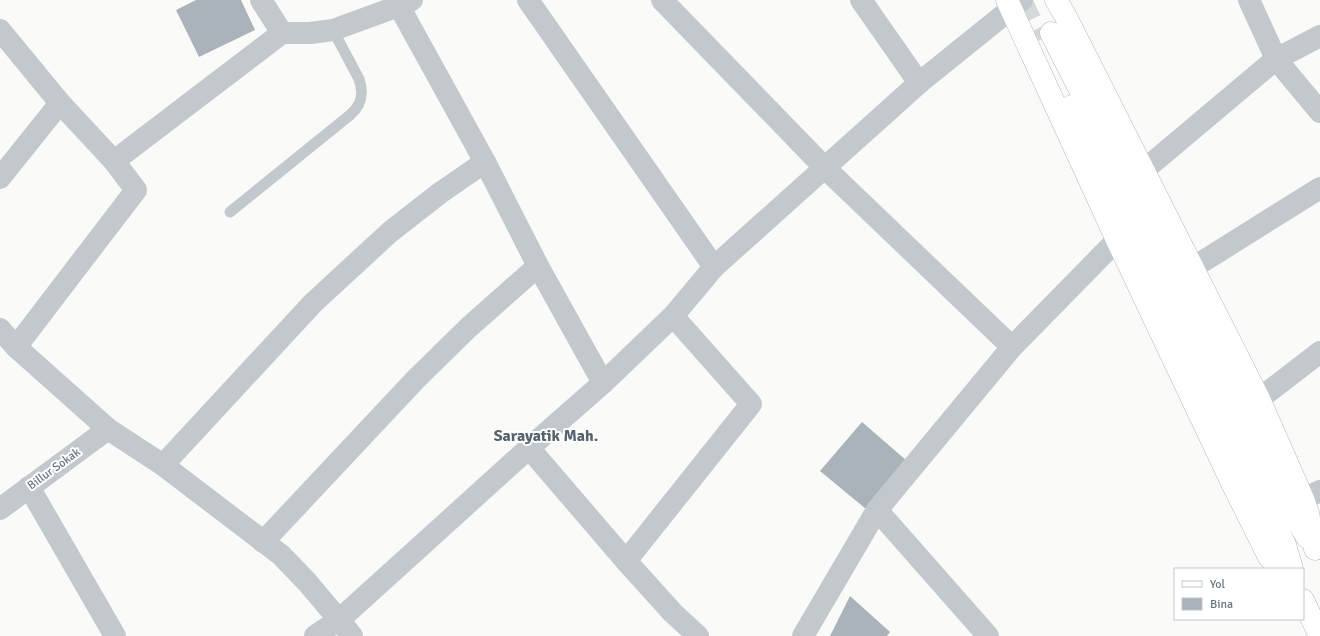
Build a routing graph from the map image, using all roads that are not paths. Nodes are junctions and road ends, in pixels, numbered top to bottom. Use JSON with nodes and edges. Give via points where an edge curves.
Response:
{"nodes":[{"id":1,"x":261,"y":0,"type":"edge"},
{"id":2,"x":528,"y":0,"type":"edge"},
{"id":3,"x":662,"y":0,"type":"edge"},
{"id":4,"x":861,"y":0,"type":"edge"},
{"id":5,"x":1056,"y":0,"type":"edge"},
{"id":6,"x":1249,"y":0,"type":"edge"},
{"id":7,"x":406,"y":3,"type":"edge"},
{"id":8,"x":1013,"y":3,"type":"edge"},
{"id":9,"x":0,"y":30,"type":"edge"},
{"id":10,"x":333,"y":30,"type":"junction"},
{"id":11,"x":282,"y":33,"type":"junction"},
{"id":12,"x":1320,"y":36,"type":"edge"},
{"id":13,"x":1276,"y":59,"type":"junction"},
{"id":14,"x":919,"y":83,"type":"junction"},
{"id":15,"x":60,"y":103,"type":"junction"},
{"id":16,"x":1320,"y":112,"type":"edge"},
{"id":17,"x":114,"y":161,"type":"junction"},
{"id":18,"x":485,"y":162,"type":"junction"},
{"id":19,"x":825,"y":168,"type":"junction"},
{"id":20,"x":1144,"y":170,"type":"junction"},
{"id":21,"x":0,"y":178,"type":"edge"},
{"id":22,"x":1320,"y":188,"type":"edge"},
{"id":23,"x":230,"y":212,"type":"dead end"},
{"id":24,"x":1117,"y":240,"type":"junction"},
{"id":25,"x":538,"y":266,"type":"junction"},
{"id":26,"x":714,"y":267,"type":"junction"},
{"id":27,"x":1194,"y":267,"type":"junction"},
{"id":28,"x":674,"y":316,"type":"junction"},
{"id":29,"x":0,"y":329,"type":"edge"},
{"id":30,"x":16,"y":347,"type":"junction"},
{"id":31,"x":1012,"y":347,"type":"junction"},
{"id":32,"x":1320,"y":352,"type":"edge"},
{"id":33,"x":603,"y":383,"type":"junction"},
{"id":34,"x":1259,"y":399,"type":"junction"},
{"id":35,"x":108,"y":429,"type":"junction"},
{"id":36,"x":529,"y":448,"type":"junction"},
{"id":37,"x":162,"y":465,"type":"junction"},
{"id":38,"x":29,"y":487,"type":"junction"},
{"id":39,"x":1312,"y":495,"type":"edge"},
{"id":40,"x":0,"y":509,"type":"edge"},
{"id":41,"x":877,"y":510,"type":"junction"},
{"id":42,"x":263,"y":542,"type":"junction"},
{"id":43,"x":1318,"y":555,"type":"edge"},
{"id":44,"x":626,"y":561,"type":"junction"},
{"id":45,"x":1280,"y":568,"type":"edge"},
{"id":46,"x":1292,"y":568,"type":"edge"},
{"id":47,"x":1304,"y":602,"type":"edge"},
{"id":48,"x":346,"y":628,"type":"edge"},
{"id":49,"x":695,"y":635,"type":"edge"},
{"id":50,"x":115,"y":636,"type":"edge"},
{"id":51,"x":316,"y":636,"type":"edge"},
{"id":52,"x":803,"y":636,"type":"edge"},
{"id":53,"x":988,"y":636,"type":"edge"},
{"id":54,"x":1320,"y":636,"type":"edge"}],
"edges":[{"from":1,"to":11,"type":"street"},
{"from":2,"to":26,"type":"street"},
{"from":3,"to":19,"type":"street"},
{"from":4,"to":14,"type":"street"},
{"from":5,"to":20,"type":"main road"},
{"from":6,"to":13,"type":"street"},
{"from":7,"to":10,"type":"street"},
{"from":7,"to":18,"type":"street"},
{"from":8,"to":14,"type":"street"},
{"from":8,"to":24,"type":"main road"},
{"from":9,"to":15,"type":"street"},
{"from":10,"to":11,"type":"street"},
{"from":10,"to":23,"type":"lane","via":[[362,86],[361,101],[350,115]]},
{"from":11,"to":17,"type":"street"},
{"from":12,"to":13,"type":"street"},
{"from":13,"to":16,"type":"street"},
{"from":13,"to":20,"type":"street"},
{"from":14,"to":19,"type":"street"},
{"from":15,"to":17,"type":"street"},
{"from":15,"to":21,"type":"street"},
{"from":17,"to":30,"type":"street","via":[[136,190]]},
{"from":18,"to":25,"type":"street"},
{"from":18,"to":37,"type":"street","via":[[390,232],[313,303]]},
{"from":19,"to":26,"type":"street"},
{"from":19,"to":31,"type":"street"},
{"from":20,"to":27,"type":"main road"},
{"from":22,"to":27,"type":"street"},
{"from":24,"to":31,"type":"street"},
{"from":24,"to":45,"type":"main road","via":[[1262,543],[1269,557]]},
{"from":25,"to":33,"type":"street"},
{"from":25,"to":42,"type":"street","via":[[468,328],[416,379]]},
{"from":26,"to":28,"type":"street"},
{"from":27,"to":34,"type":"main road"},
{"from":28,"to":33,"type":"street"},
{"from":28,"to":44,"type":"street","via":[[751,404]]},
{"from":29,"to":30,"type":"street"},
{"from":30,"to":35,"type":"street"},
{"from":31,"to":41,"type":"street"},
{"from":32,"to":34,"type":"street"},
{"from":33,"to":36,"type":"street"},
{"from":34,"to":39,"type":"main road"},
{"from":35,"to":37,"type":"street"},
{"from":35,"to":38,"type":"street","name":"Billur Sokak"},
{"from":36,"to":44,"type":"street"},
{"from":36,"to":48,"type":"street"},
{"from":37,"to":42,"type":"street"},
{"from":38,"to":40,"type":"street","name":"Billur Sokak"},
{"from":38,"to":50,"type":"street"},
{"from":39,"to":43,"type":"main road","via":[[1308,513]]},
{"from":41,"to":52,"type":"street"},
{"from":41,"to":53,"type":"street"},
{"from":42,"to":48,"type":"street","via":[[281,555]]},
{"from":43,"to":46,"type":"main road","via":[[1287,505],[1169,264],[1046,36],[1285,545]]},
{"from":44,"to":49,"type":"street"},
{"from":47,"to":54,"type":"main road"},
{"from":48,"to":51,"type":"street"}]}
